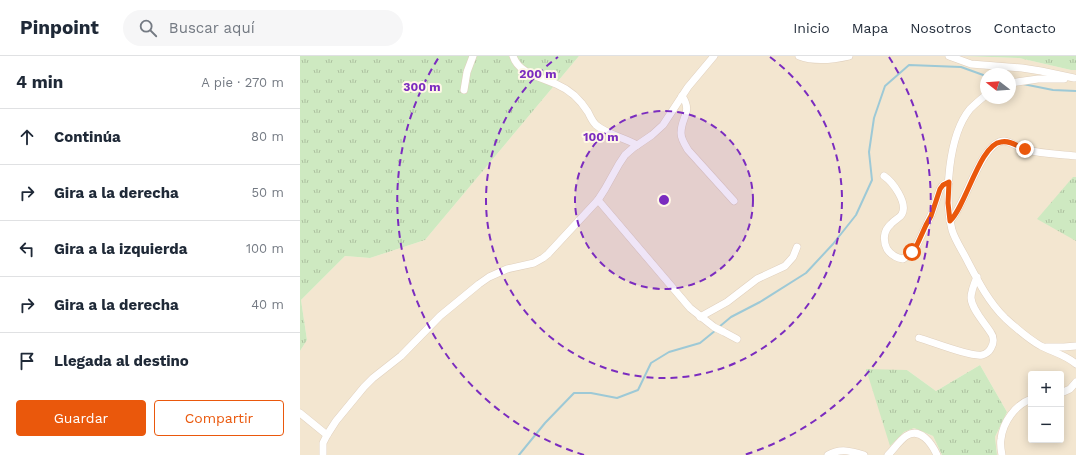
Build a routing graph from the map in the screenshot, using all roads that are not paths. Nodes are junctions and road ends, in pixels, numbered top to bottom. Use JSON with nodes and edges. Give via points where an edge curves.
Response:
{"nodes":[{"id":1,"x":473,"y":56,"type":"edge"},
{"id":2,"x":513,"y":56,"type":"edge"},
{"id":3,"x":714,"y":56,"type":"edge"},
{"id":4,"x":798,"y":56,"type":"edge"},
{"id":5,"x":849,"y":56,"type":"edge"},
{"id":6,"x":949,"y":56,"type":"edge"},
{"id":7,"x":1075,"y":78,"type":"edge"},
{"id":8,"x":1016,"y":82,"type":"edge"},
{"id":9,"x":464,"y":90,"type":"dead end"},
{"id":10,"x":682,"y":96,"type":"junction"},
{"id":11,"x":980,"y":101,"type":"edge"},
{"id":12,"x":637,"y":145,"type":"junction"},
{"id":13,"x":1076,"y":156,"type":"edge"},
{"id":14,"x":884,"y":176,"type":"dead end"},
{"id":15,"x":949,"y":182,"type":"junction"},
{"id":16,"x":598,"y":200,"type":"junction"},
{"id":17,"x":734,"y":201,"type":"dead end"},
{"id":18,"x":950,"y":221,"type":"junction"},
{"id":19,"x":798,"y":247,"type":"dead end"},
{"id":20,"x":977,"y":277,"type":"junction"},
{"id":21,"x":700,"y":317,"type":"junction"},
{"id":22,"x":919,"y":338,"type":"dead end"},
{"id":23,"x":737,"y":339,"type":"dead end"},
{"id":24,"x":1076,"y":346,"type":"edge"},
{"id":25,"x":1044,"y":347,"type":"junction"},
{"id":26,"x":1076,"y":364,"type":"edge"},
{"id":27,"x":1076,"y":382,"type":"edge"},
{"id":28,"x":1064,"y":392,"type":"edge"},
{"id":29,"x":1028,"y":401,"type":"edge"},
{"id":30,"x":300,"y":413,"type":"edge"},
{"id":31,"x":326,"y":435,"type":"junction"},
{"id":32,"x":323,"y":455,"type":"edge"},
{"id":33,"x":828,"y":455,"type":"edge"},
{"id":34,"x":864,"y":455,"type":"edge"},
{"id":35,"x":888,"y":455,"type":"edge"},
{"id":36,"x":938,"y":455,"type":"edge"},
{"id":37,"x":1002,"y":455,"type":"edge"}],
"edges":[{"from":1,"to":9,"type":"street"},
{"from":2,"to":12,"type":"street","via":[[516,63],[529,73],[559,85],[570,93],[585,108],[593,122],[603,130]]},
{"from":3,"to":10,"type":"street"},
{"from":4,"to":5,"type":"street","via":[[821,60]]},
{"from":6,"to":7,"type":"street","via":[[971,64],[1022,68]]},
{"from":7,"to":8,"type":"street"},
{"from":10,"to":12,"type":"street","via":[[663,125]]},
{"from":10,"to":17,"type":"street","via":[[687,108],[681,132],[685,146]]},
{"from":11,"to":15,"type":"street","via":[[970,110],[960,127]]},
{"from":12,"to":16,"type":"street","via":[[622,159]]},
{"from":13,"to":18,"type":"street","via":[[1028,150],[1005,142],[997,143],[985,157],[954,218]]},
{"from":14,"to":15,"type":"street","via":[[896,189],[904,210],[886,230],[884,244],[889,252],[903,259],[916,247],[931,216],[940,189]]},
{"from":15,"to":18,"type":"street"},
{"from":16,"to":21,"type":"street"},
{"from":16,"to":31,"type":"street","via":[[543,258],[494,274],[440,316],[401,356],[368,382]]},
{"from":18,"to":20,"type":"street","via":[[956,240]]},
{"from":19,"to":21,"type":"street","via":[[785,266],[757,279],[727,302]]},
{"from":20,"to":22,"type":"street","via":[[971,298],[972,305],[992,334],[994,341],[987,354],[968,354]]},
{"from":20,"to":25,"type":"street","via":[[988,298],[1005,317]]},
{"from":21,"to":23,"type":"street"},
{"from":24,"to":25,"type":"street"},
{"from":25,"to":26,"type":"street"},
{"from":27,"to":28,"type":"street"},
{"from":29,"to":37,"type":"street","via":[[1006,421],[1001,437]]},
{"from":30,"to":31,"type":"street"},
{"from":31,"to":32,"type":"street"},
{"from":33,"to":34,"type":"street","via":[[844,450]]},
{"from":35,"to":36,"type":"street","via":[[905,436],[915,433],[927,440]]}]}
